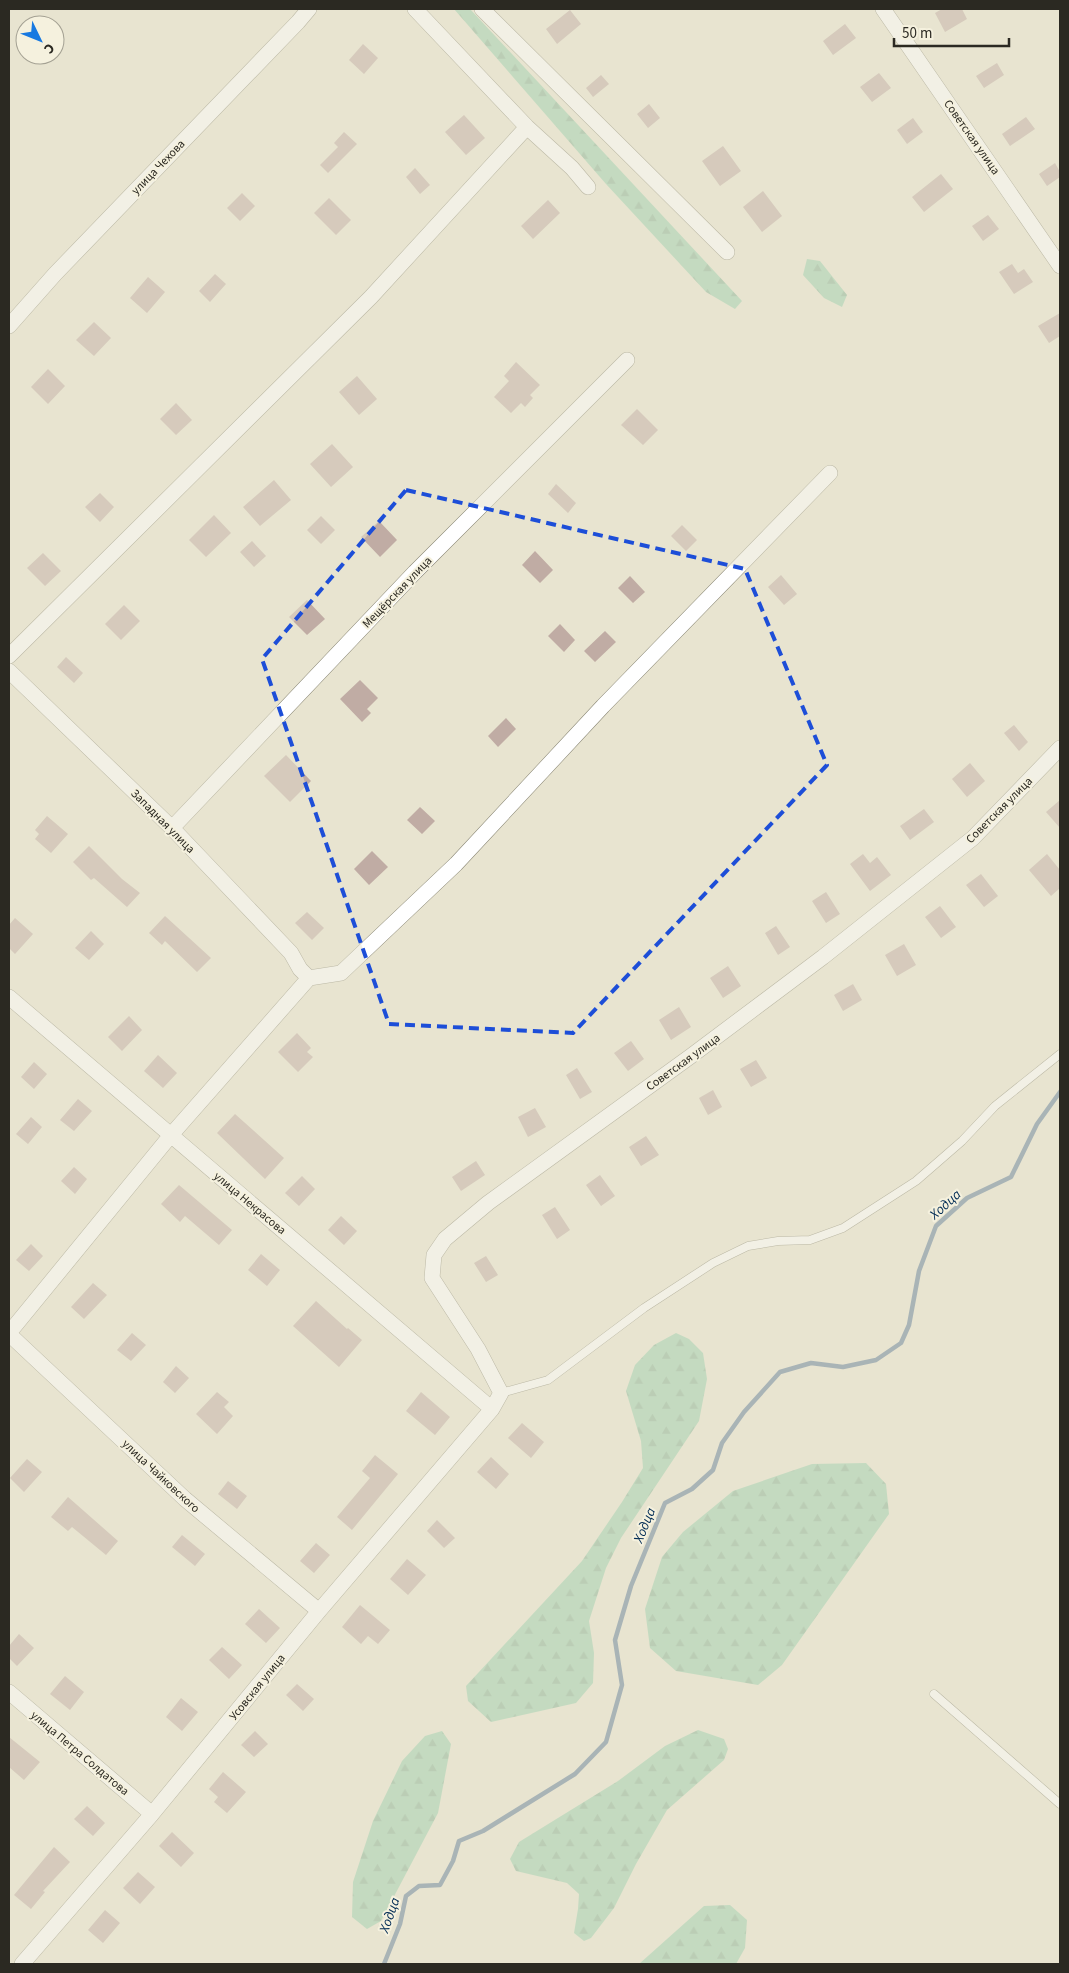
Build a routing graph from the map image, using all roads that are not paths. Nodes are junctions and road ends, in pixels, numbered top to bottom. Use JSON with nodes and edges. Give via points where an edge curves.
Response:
{"nodes":[{"id":1,"x":309,"y":9,"type":"edge"},
{"id":2,"x":415,"y":9,"type":"edge"},
{"id":3,"x":482,"y":9,"type":"edge"},
{"id":4,"x":883,"y":9,"type":"edge"},
{"id":5,"x":526,"y":127,"type":"junction"},
{"id":6,"x":588,"y":187,"type":"dead end"},
{"id":7,"x":727,"y":252,"type":"dead end"},
{"id":8,"x":1060,"y":266,"type":"edge"},
{"id":9,"x":9,"y":326,"type":"edge"},
{"id":10,"x":627,"y":360,"type":"dead end"},
{"id":11,"x":830,"y":473,"type":"dead end"},
{"id":12,"x":9,"y":656,"type":"edge"},
{"id":13,"x":9,"y":671,"type":"edge"},
{"id":14,"x":1060,"y":748,"type":"edge"},
{"id":15,"x":172,"y":828,"type":"junction"},
{"id":16,"x":309,"y":978,"type":"junction"},
{"id":17,"x":9,"y":997,"type":"edge"},
{"id":18,"x":1060,"y":1054,"type":"edge"},
{"id":19,"x":171,"y":1135,"type":"junction"},
{"id":20,"x":9,"y":1334,"type":"edge"},
{"id":21,"x":501,"y":1393,"type":"junction"},
{"id":22,"x":492,"y":1409,"type":"junction"},
{"id":23,"x":319,"y":1611,"type":"junction"},
{"id":24,"x":9,"y":1692,"type":"edge"},
{"id":25,"x":934,"y":1694,"type":"dead end"},
{"id":26,"x":1060,"y":1804,"type":"edge"},
{"id":27,"x":152,"y":1814,"type":"junction"},
{"id":28,"x":22,"y":1964,"type":"edge"}],
"edges":[{"from":1,"to":9,"type":"street","name":"улица Чехова"},
{"from":2,"to":5,"type":"street"},
{"from":3,"to":7,"type":"street"},
{"from":4,"to":8,"type":"street","name":"Советская улица"},
{"from":5,"to":6,"type":"street","via":[[572,168]]},
{"from":5,"to":12,"type":"street","via":[[371,297]]},
{"from":10,"to":15,"type":"street","name":"Мещёрская улица","via":[[415,572]]},
{"from":11,"to":16,"type":"street","via":[[602,706],[456,864],[341,973]]},
{"from":13,"to":15,"type":"street","name":"Западная улица"},
{"from":14,"to":21,"type":"street","name":"Советская улица","via":[[973,838],[816,963],[488,1203],[445,1238],[434,1255],[432,1278],[478,1349]]},
{"from":15,"to":16,"type":"street","name":"Западная улица","via":[[291,953]]},
{"from":16,"to":19,"type":"street"},
{"from":17,"to":19,"type":"street","name":"улица Некрасова"},
{"from":18,"to":21,"type":"lane","via":[[995,1106],[962,1141],[916,1181],[844,1228],[810,1240],[778,1240],[748,1246],[713,1263],[644,1308],[548,1380]]},
{"from":19,"to":20,"type":"street"},
{"from":19,"to":22,"type":"street","name":"улица Некрасова"},
{"from":20,"to":23,"type":"street","name":"улица Чайковского","via":[[185,1499]]},
{"from":21,"to":22,"type":"street"},
{"from":22,"to":23,"type":"street","name":"Усовская улица"},
{"from":23,"to":27,"type":"street","name":"Усовская улица"},
{"from":24,"to":27,"type":"street","name":"улица Петра Солдатова"},
{"from":25,"to":26,"type":"lane"},
{"from":27,"to":28,"type":"street","name":"Усовская улица"}]}
